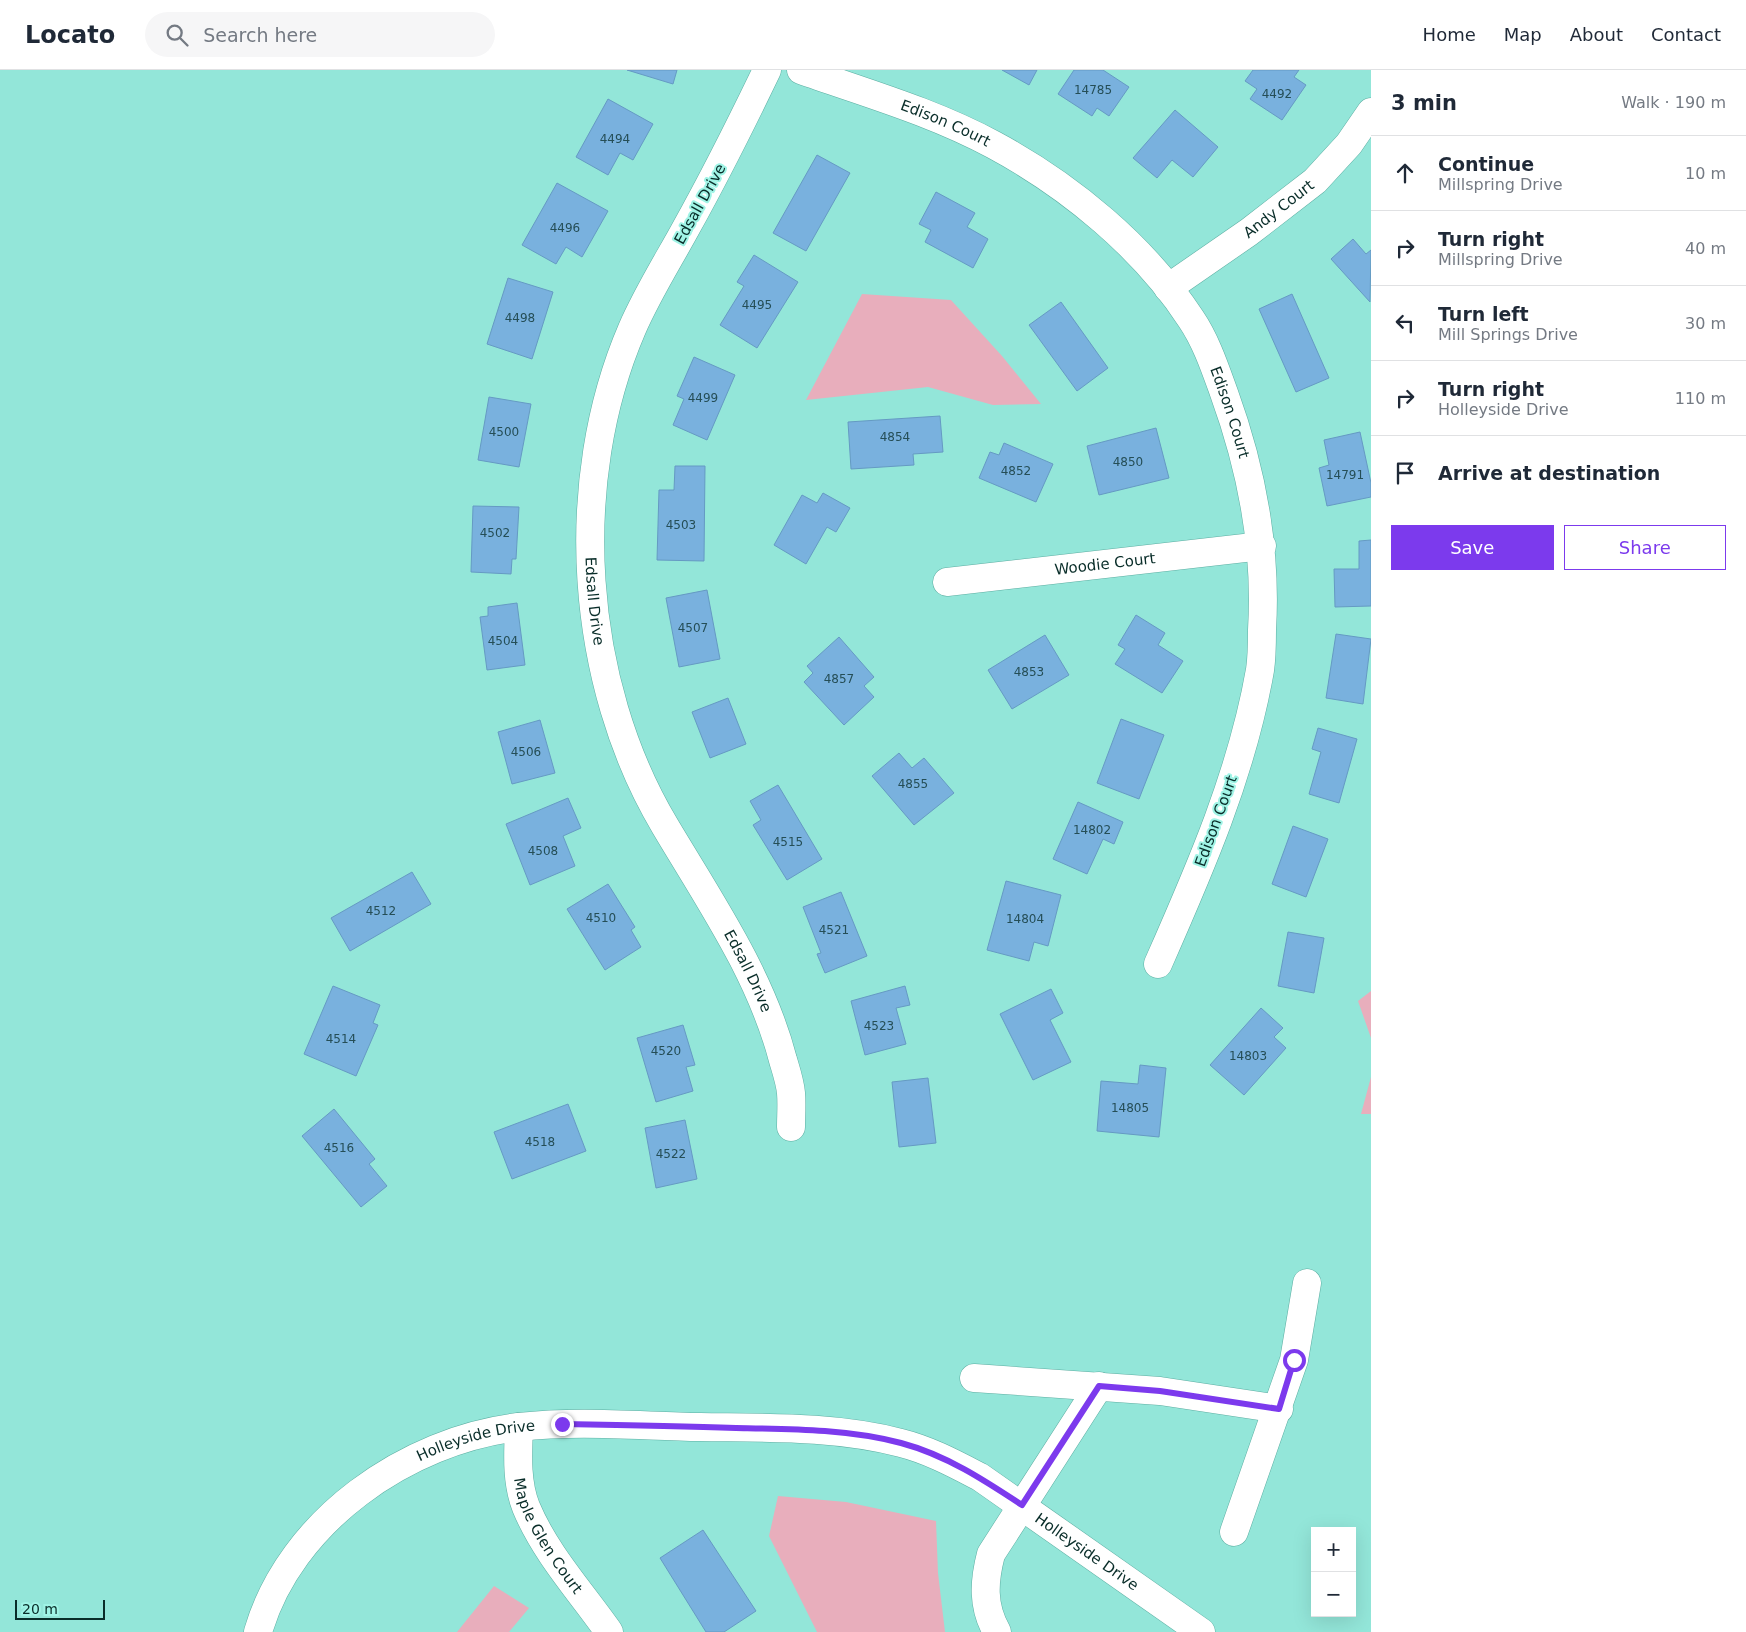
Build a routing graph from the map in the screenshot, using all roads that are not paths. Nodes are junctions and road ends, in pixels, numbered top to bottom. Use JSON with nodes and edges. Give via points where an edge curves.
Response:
{"nodes":[{"id":1,"x":766,"y":70,"type":"edge"},
{"id":2,"x":801,"y":70,"type":"edge"},
{"id":3,"x":1371,"y":112,"type":"edge"},
{"id":4,"x":1168,"y":288,"type":"junction"},
{"id":5,"x":1262,"y":546,"type":"junction"},
{"id":6,"x":947,"y":582,"type":"dead end"},
{"id":7,"x":1158,"y":964,"type":"dead end"},
{"id":8,"x":791,"y":1127,"type":"dead end"},
{"id":9,"x":1307,"y":1282,"type":"dead end"},
{"id":10,"x":974,"y":1378,"type":"dead end"},
{"id":11,"x":1099,"y":1386,"type":"junction"},
{"id":12,"x":1279,"y":1409,"type":"junction"},
{"id":13,"x":518,"y":1427,"type":"junction"},
{"id":14,"x":1022,"y":1505,"type":"junction"},
{"id":15,"x":1234,"y":1532,"type":"dead end"},
{"id":16,"x":258,"y":1632,"type":"edge"},
{"id":17,"x":609,"y":1632,"type":"edge"},
{"id":18,"x":996,"y":1632,"type":"edge"},
{"id":19,"x":1201,"y":1632,"type":"edge"}],
"edges":[{"from":1,"to":8,"type":"street","name":"Edsall Drive","via":[[727,153],[632,328],[608,402],[596,456],[591,554],[597,629],[610,694],[630,757],[645,793],[736,944],[759,993],[779,1043],[791,1092]]},
{"from":2,"to":4,"type":"street","name":"Edison Court","via":[[939,119],[994,145],[1045,176],[1088,208],[1123,239]]},
{"from":3,"to":4,"type":"street","name":"Andy Court","via":[[1349,144],[1315,180],[1249,232]]},
{"from":4,"to":5,"type":"street","name":"Edison Court","via":[[1192,321],[1213,362],[1235,422],[1252,482]]},
{"from":5,"to":6,"type":"street","name":"Woodie Court"},
{"from":5,"to":7,"type":"street","name":"Edison Court","via":[[1264,592],[1260,667],[1247,729],[1200,869]]},
{"from":9,"to":12,"type":"street","via":[[1294,1360]]},
{"from":10,"to":11,"type":"street"},
{"from":11,"to":12,"type":"street","via":[[1160,1391]]},
{"from":11,"to":14,"type":"street"},
{"from":12,"to":15,"type":"street"},
{"from":13,"to":14,"type":"street","name":"Holleyside Drive","via":[[572,1424],[790,1429],[855,1434],[902,1443],[947,1460]]},
{"from":13,"to":16,"type":"street","name":"Holleyside Drive","via":[[476,1435],[439,1447],[396,1468],[356,1495],[321,1527],[290,1565],[266,1606]]},
{"from":13,"to":17,"type":"street","name":"Maple Glen Court","via":[[518,1470],[526,1506],[546,1546]]},
{"from":14,"to":18,"type":"street","via":[[991,1554],[985,1578],[985,1602]]},
{"from":14,"to":19,"type":"street","name":"Holleyside Drive"}]}
